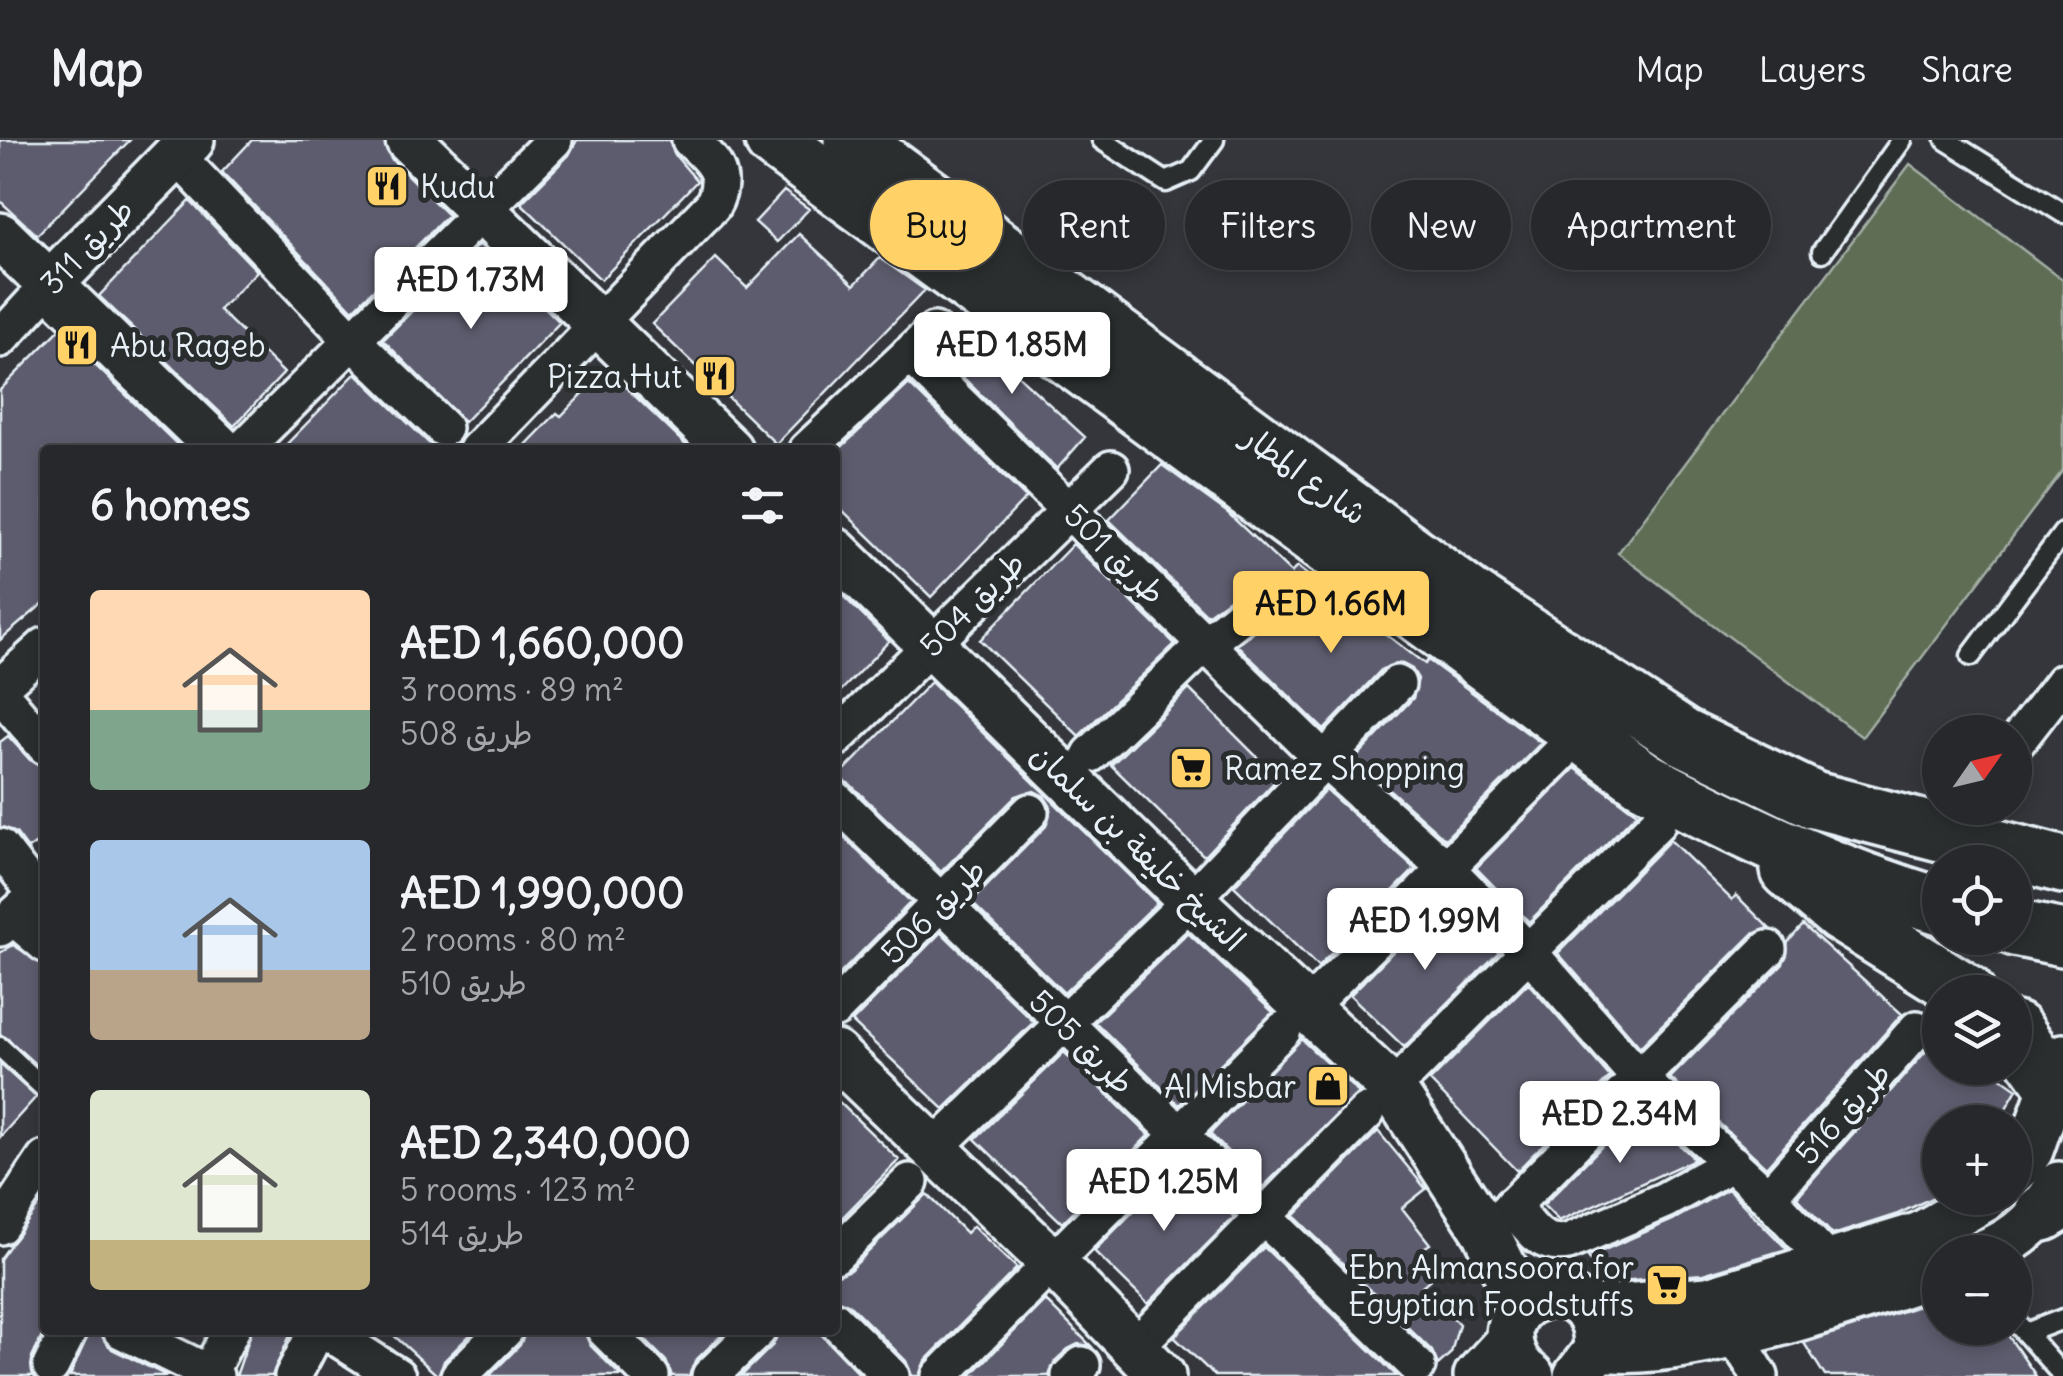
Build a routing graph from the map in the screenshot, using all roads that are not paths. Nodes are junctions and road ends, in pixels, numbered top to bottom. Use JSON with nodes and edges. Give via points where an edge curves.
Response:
{"nodes":[{"id":1,"x":409,"y":140,"type":"edge"},
{"id":2,"x":554,"y":140,"type":"edge"},
{"id":3,"x":690,"y":140,"type":"edge"},
{"id":4,"x":773,"y":140,"type":"edge"},
{"id":5,"x":852,"y":140,"type":"edge"},
{"id":6,"x":1102,"y":140,"type":"edge"},
{"id":7,"x":1214,"y":140,"type":"edge"},
{"id":8,"x":1902,"y":140,"type":"edge"},
{"id":9,"x":1946,"y":140,"type":"edge"},
{"id":10,"x":183,"y":147,"type":"edge"},
{"id":11,"x":482,"y":212,"type":"junction"},
{"id":12,"x":2063,"y":213,"type":"edge"},
{"id":13,"x":0,"y":236,"type":"edge"},
{"id":14,"x":1822,"y":252,"type":"dead end"},
{"id":15,"x":50,"y":284,"type":"junction"},
{"id":16,"x":600,"y":325,"type":"junction"},
{"id":17,"x":0,"y":339,"type":"edge"},
{"id":18,"x":352,"y":340,"type":"junction"},
{"id":19,"x":443,"y":428,"type":"dead end"},
{"id":20,"x":216,"y":445,"type":"edge"},
{"id":21,"x":247,"y":445,"type":"edge"},
{"id":22,"x":482,"y":445,"type":"edge"},
{"id":23,"x":725,"y":445,"type":"edge"},
{"id":24,"x":812,"y":445,"type":"edge"},
{"id":25,"x":1110,"y":469,"type":"dead end"},
{"id":26,"x":1069,"y":508,"type":"junction"},
{"id":27,"x":2063,"y":533,"type":"edge"},
{"id":28,"x":840,"y":556,"type":"edge"},
{"id":29,"x":1262,"y":599,"type":"dead end"},
{"id":30,"x":1206,"y":643,"type":"junction"},
{"id":31,"x":932,"y":644,"type":"junction"},
{"id":32,"x":40,"y":651,"type":"edge"},
{"id":33,"x":1971,"y":656,"type":"dead end"},
{"id":34,"x":1397,"y":684,"type":"dead end"},
{"id":35,"x":0,"y":690,"type":"edge"},
{"id":36,"x":2057,"y":700,"type":"edge"},
{"id":37,"x":2032,"y":726,"type":"edge"},
{"id":38,"x":840,"y":734,"type":"edge"},
{"id":39,"x":40,"y":740,"type":"edge"},
{"id":40,"x":1091,"y":754,"type":"dead end"},
{"id":41,"x":1559,"y":754,"type":"dead end"},
{"id":42,"x":1323,"y":759,"type":"junction"},
{"id":43,"x":840,"y":804,"type":"edge"},
{"id":44,"x":1030,"y":812,"type":"dead end"},
{"id":45,"x":1656,"y":823,"type":"dead end"},
{"id":46,"x":1744,"y":833,"type":"junction"},
{"id":47,"x":0,"y":847,"type":"edge"},
{"id":48,"x":2063,"y":866,"type":"edge"},
{"id":49,"x":1448,"y":870,"type":"junction"},
{"id":50,"x":1190,"y":900,"type":"junction"},
{"id":51,"x":942,"y":901,"type":"junction"},
{"id":52,"x":1922,"y":901,"type":"edge"},
{"id":53,"x":24,"y":907,"type":"edge"},
{"id":54,"x":2032,"y":932,"type":"edge"},
{"id":55,"x":40,"y":935,"type":"edge"},
{"id":56,"x":2063,"y":938,"type":"edge"},
{"id":57,"x":1768,"y":949,"type":"dead end"},
{"id":58,"x":1528,"y":951,"type":"junction"},
{"id":59,"x":1939,"y":975,"type":"edge"},
{"id":60,"x":840,"y":1004,"type":"edge"},
{"id":61,"x":1295,"y":1019,"type":"junction"},
{"id":62,"x":1061,"y":1022,"type":"junction"},
{"id":63,"x":1917,"y":1028,"type":"dead end"},
{"id":64,"x":2032,"y":1046,"type":"edge"},
{"id":65,"x":0,"y":1047,"type":"edge"},
{"id":66,"x":840,"y":1059,"type":"edge"},
{"id":67,"x":1410,"y":1071,"type":"dead end"},
{"id":68,"x":2059,"y":1072,"type":"edge"},
{"id":69,"x":1640,"y":1079,"type":"junction"},
{"id":70,"x":40,"y":1084,"type":"edge"},
{"id":71,"x":1366,"y":1112,"type":"dead end"},
{"id":72,"x":952,"y":1132,"type":"dead end"},
{"id":73,"x":1176,"y":1136,"type":"junction"},
{"id":74,"x":1732,"y":1163,"type":"junction"},
{"id":75,"x":910,"y":1182,"type":"dead end"},
{"id":76,"x":2046,"y":1190,"type":"edge"},
{"id":77,"x":34,"y":1195,"type":"edge"},
{"id":78,"x":1768,"y":1197,"type":"junction"},
{"id":79,"x":1956,"y":1215,"type":"edge"},
{"id":80,"x":1264,"y":1218,"type":"junction"},
{"id":81,"x":1499,"y":1219,"type":"junction"},
{"id":82,"x":0,"y":1226,"type":"edge"},
{"id":83,"x":2015,"y":1235,"type":"edge"},
{"id":84,"x":840,"y":1250,"type":"edge"},
{"id":85,"x":1829,"y":1262,"type":"junction"},
{"id":86,"x":1054,"y":1264,"type":"junction"},
{"id":87,"x":1922,"y":1278,"type":"edge"},
{"id":88,"x":2063,"y":1319,"type":"edge"},
{"id":89,"x":840,"y":1325,"type":"edge"},
{"id":90,"x":2032,"y":1325,"type":"edge"},
{"id":91,"x":66,"y":1335,"type":"edge"},
{"id":92,"x":140,"y":1335,"type":"edge"},
{"id":93,"x":230,"y":1335,"type":"edge"},
{"id":94,"x":314,"y":1335,"type":"edge"},
{"id":95,"x":333,"y":1335,"type":"edge"},
{"id":96,"x":500,"y":1335,"type":"edge"},
{"id":97,"x":610,"y":1335,"type":"edge"},
{"id":98,"x":753,"y":1335,"type":"edge"},
{"id":99,"x":1734,"y":1335,"type":"junction"},
{"id":100,"x":1521,"y":1341,"type":"edge"},
{"id":101,"x":2032,"y":1341,"type":"edge"},
{"id":102,"x":1597,"y":1352,"type":"edge"},
{"id":103,"x":1148,"y":1362,"type":"edge"},
{"id":104,"x":51,"y":1366,"type":"dead end"},
{"id":105,"x":1417,"y":1366,"type":"dead end"},
{"id":106,"x":212,"y":1375,"type":"edge"},
{"id":107,"x":293,"y":1376,"type":"edge"},
{"id":108,"x":396,"y":1376,"type":"edge"},
{"id":109,"x":459,"y":1376,"type":"edge"},
{"id":110,"x":652,"y":1376,"type":"edge"},
{"id":111,"x":710,"y":1376,"type":"edge"},
{"id":112,"x":892,"y":1376,"type":"edge"},
{"id":113,"x":940,"y":1376,"type":"edge"},
{"id":114,"x":1477,"y":1376,"type":"edge"},
{"id":115,"x":1760,"y":1376,"type":"edge"},
{"id":116,"x":2063,"y":1376,"type":"edge"}],
"edges":[{"from":1,"to":11,"type":"street"},
{"from":2,"to":11,"type":"street"},
{"from":3,"to":16,"type":"street","via":[[716,166],[719,193]]},
{"from":4,"to":46,"type":"main road","name":"شارع المطار","via":[[1643,780]]},
{"from":5,"to":48,"type":"main road","name":"شارع المطار","via":[[1470,596],[1683,736],[1814,800]]},
{"from":6,"to":7,"type":"lane","via":[[1166,182],[1191,171]]},
{"from":8,"to":14,"type":"lane"},
{"from":9,"to":12,"type":"lane"},
{"from":10,"to":15,"type":"street","name":"طريق 311"},
{"from":10,"to":18,"type":"street","name":"طريق 311"},
{"from":11,"to":16,"type":"street"},
{"from":11,"to":18,"type":"street"},
{"from":13,"to":15,"type":"street"},
{"from":15,"to":17,"type":"street","name":"طريق 311"},
{"from":15,"to":20,"type":"street"},
{"from":16,"to":22,"type":"street"},
{"from":16,"to":23,"type":"street"},
{"from":18,"to":19,"type":"street"},
{"from":18,"to":21,"type":"street"},
{"from":24,"to":26,"type":"street","name":"طريق 501","via":[[922,342]]},
{"from":25,"to":26,"type":"street","name":"طريق 504"},
{"from":26,"to":30,"type":"street","name":"طريق 501"},
{"from":26,"to":31,"type":"street","name":"طريق 504"},
{"from":27,"to":33,"type":"lane"},
{"from":28,"to":31,"type":"street","name":"الشيخ خليفة بن سلمان"},
{"from":29,"to":30,"type":"street"},
{"from":30,"to":40,"type":"street"},
{"from":30,"to":42,"type":"street","name":"طريق 501"},
{"from":31,"to":38,"type":"street","name":"طريق 504"},
{"from":31,"to":50,"type":"street","name":"الشيخ خليفة بن سلمان"},
{"from":32,"to":35,"type":"street"},
{"from":34,"to":42,"type":"street"},
{"from":35,"to":39,"type":"street"},
{"from":36,"to":37,"type":"street"},
{"from":41,"to":49,"type":"street"},
{"from":42,"to":49,"type":"street","name":"طريق 501"},
{"from":42,"to":50,"type":"street"},
{"from":43,"to":51,"type":"street","name":"طريق 505"},
{"from":44,"to":51,"type":"street","name":"طريق 506"},
{"from":45,"to":58,"type":"street"},
{"from":46,"to":52,"type":"main road","name":"شارع المطار"},
{"from":46,"to":59,"type":"main road","via":[[1842,914]]},
{"from":47,"to":53,"type":"street"},
{"from":49,"to":58,"type":"street","name":"طريق 501"},
{"from":49,"to":61,"type":"street"},
{"from":50,"to":61,"type":"street","name":"الشيخ خليفة بن سلمان"},
{"from":50,"to":62,"type":"street"},
{"from":51,"to":60,"type":"street","name":"طريق 506"},
{"from":51,"to":62,"type":"street","name":"طريق 505"},
{"from":53,"to":55,"type":"street"},
{"from":54,"to":56,"type":"main road"},
{"from":57,"to":69,"type":"street"},
{"from":58,"to":67,"type":"street"},
{"from":58,"to":69,"type":"street","name":"طريق 501"},
{"from":61,"to":73,"type":"street"},
{"from":61,"to":81,"type":"street","name":"الشيخ خليفة بن سلمان","via":[[1392,1088]]},
{"from":62,"to":72,"type":"street"},
{"from":62,"to":73,"type":"street","name":"طريق 505"},
{"from":63,"to":78,"type":"street","name":"طريق 516"},
{"from":64,"to":68,"type":"main road"},
{"from":65,"to":70,"type":"lane"},
{"from":66,"to":86,"type":"street"},
{"from":68,"to":76,"type":"street","via":[[2030,1150]]},
{"from":69,"to":74,"type":"street","name":"طريق 501"},
{"from":69,"to":81,"type":"street"},
{"from":71,"to":80,"type":"street"},
{"from":73,"to":80,"type":"street","name":"طريق 505"},
{"from":73,"to":86,"type":"street"},
{"from":74,"to":78,"type":"street","name":"طريق 501"},
{"from":74,"to":81,"type":"street","via":[[1568,1242],[1553,1244]]},
{"from":75,"to":84,"type":"street"},
{"from":76,"to":83,"type":"street"},
{"from":77,"to":82,"type":"street"},
{"from":78,"to":85,"type":"street","name":"طريق 501"},
{"from":79,"to":85,"type":"street","via":[[1921,1235]]},
{"from":80,"to":103,"type":"street"},
{"from":80,"to":105,"type":"street","name":"طريق 505"},
{"from":81,"to":100,"type":"street","name":"الشيخ خليفة بن سلمان"},
{"from":85,"to":102,"type":"street","via":[[1708,1300]]},
{"from":86,"to":103,"type":"street"},
{"from":86,"to":113,"type":"street"},
{"from":87,"to":99,"type":"street"},
{"from":88,"to":90,"type":"lane"},
{"from":89,"to":112,"type":"street"},
{"from":91,"to":104,"type":"street"},
{"from":92,"to":106,"type":"street"},
{"from":93,"to":106,"type":"street"},
{"from":94,"to":107,"type":"street"},
{"from":95,"to":108,"type":"street"},
{"from":96,"to":109,"type":"street"},
{"from":97,"to":110,"type":"street"},
{"from":98,"to":111,"type":"street"},
{"from":99,"to":102,"type":"street"},
{"from":99,"to":115,"type":"street"},
{"from":100,"to":102,"type":"street","via":[[1538,1297],[1555,1294],[1572,1299]]},
{"from":100,"to":114,"type":"street"},
{"from":101,"to":116,"type":"lane"}]}
